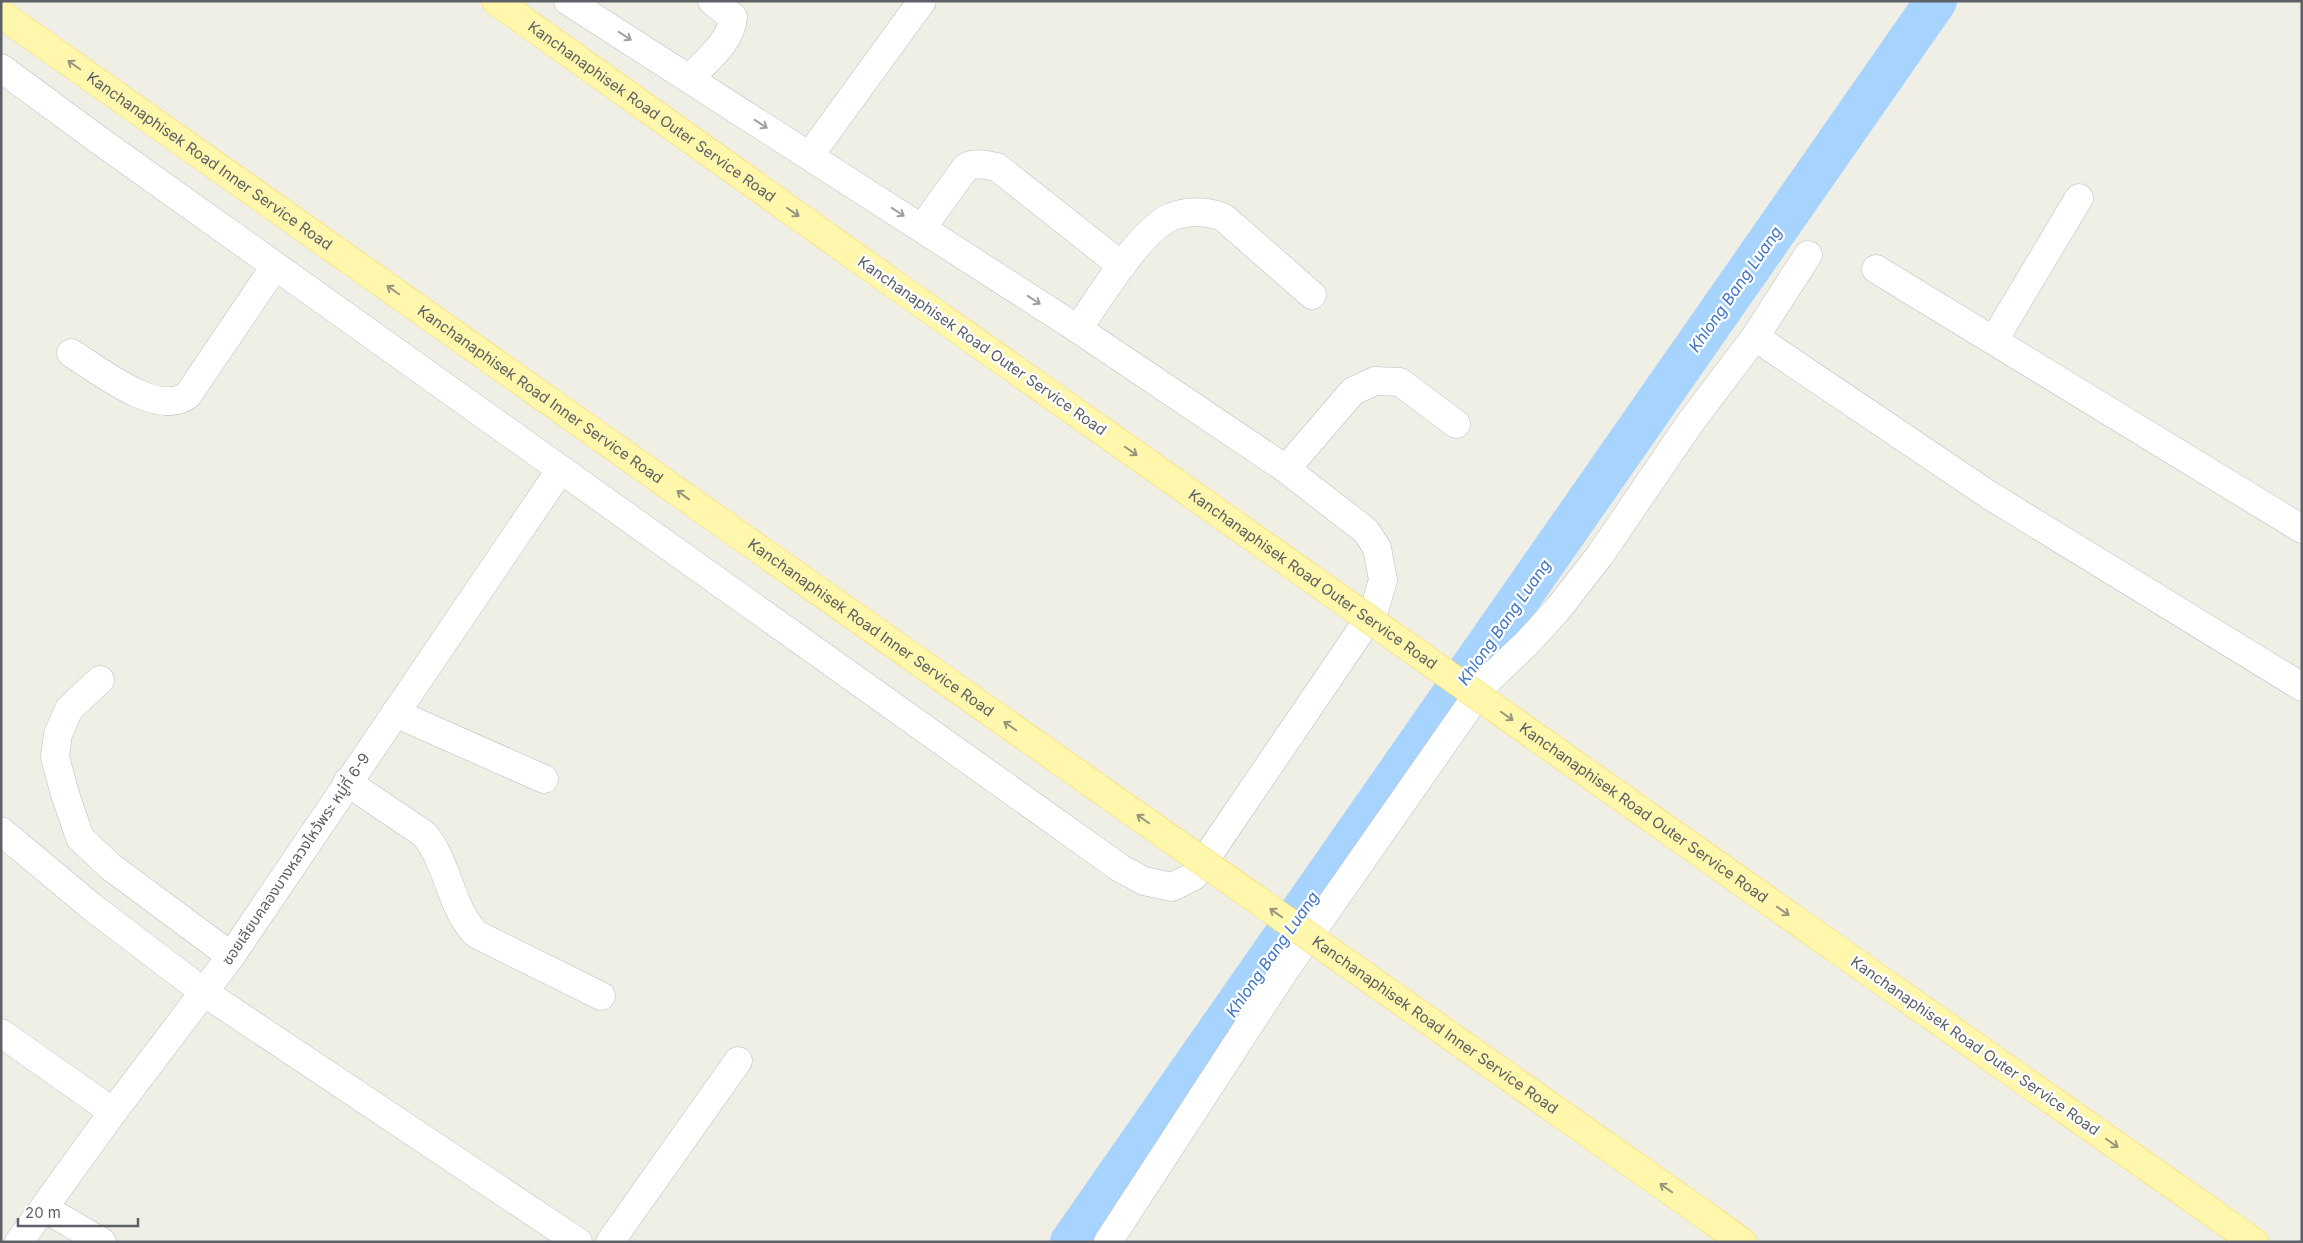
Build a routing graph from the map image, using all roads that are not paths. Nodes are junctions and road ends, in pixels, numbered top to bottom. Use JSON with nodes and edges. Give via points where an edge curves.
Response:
{"nodes":[{"id":1,"x":496,"y":1,"type":"edge"},
{"id":2,"x":568,"y":1,"type":"edge"},
{"id":3,"x":712,"y":1,"type":"edge"},
{"id":4,"x":922,"y":1,"type":"edge"},
{"id":5,"x":598,"y":9,"type":"edge"},
{"id":6,"x":1,"y":14,"type":"edge"},
{"id":7,"x":1,"y":68,"type":"edge"},
{"id":8,"x":690,"y":78,"type":"junction"},
{"id":9,"x":810,"y":155,"type":"junction"},
{"id":10,"x":2079,"y":198,"type":"dead end"},
{"id":11,"x":922,"y":228,"type":"junction"},
{"id":12,"x":1808,"y":255,"type":"dead end"},
{"id":13,"x":275,"y":266,"type":"junction"},
{"id":14,"x":1122,"y":266,"type":"junction"},
{"id":15,"x":1876,"y":269,"type":"dead end"},
{"id":16,"x":1312,"y":295,"type":"dead end"},
{"id":17,"x":1078,"y":329,"type":"junction"},
{"id":18,"x":1756,"y":337,"type":"junction"},
{"id":19,"x":1994,"y":340,"type":"junction"},
{"id":20,"x":71,"y":353,"type":"dead end"},
{"id":21,"x":1456,"y":424,"type":"dead end"},
{"id":22,"x":561,"y":469,"type":"junction"},
{"id":23,"x":1286,"y":469,"type":"junction"},
{"id":24,"x":2302,"y":528,"type":"edge"},
{"id":25,"x":100,"y":680,"type":"dead end"},
{"id":26,"x":2302,"y":687,"type":"edge"},
{"id":27,"x":395,"y":713,"type":"junction"},
{"id":28,"x":544,"y":779,"type":"dead end"},
{"id":29,"x":347,"y":782,"type":"junction"},
{"id":30,"x":1,"y":831,"type":"edge"},
{"id":31,"x":231,"y":956,"type":"junction"},
{"id":32,"x":205,"y":992,"type":"junction"},
{"id":33,"x":601,"y":996,"type":"dead end"},
{"id":34,"x":1,"y":1033,"type":"edge"},
{"id":35,"x":738,"y":1061,"type":"dead end"},
{"id":36,"x":113,"y":1112,"type":"junction"},
{"id":37,"x":44,"y":1208,"type":"junction"},
{"id":38,"x":19,"y":1242,"type":"edge"},
{"id":39,"x":102,"y":1242,"type":"edge"},
{"id":40,"x":578,"y":1242,"type":"edge"},
{"id":41,"x":610,"y":1242,"type":"edge"},
{"id":42,"x":1108,"y":1242,"type":"edge"},
{"id":43,"x":1742,"y":1242,"type":"edge"},
{"id":44,"x":2254,"y":1242,"type":"edge"}],
"edges":[{"from":1,"to":44,"type":"main road","name":"Kanchanaphisek Road Outer Service Road","one_way":true,"bridge":true},
{"from":2,"to":5,"type":"street"},
{"from":3,"to":8,"type":"street","via":[[733,17],[732,25],[728,36]]},
{"from":4,"to":9,"type":"street"},
{"from":5,"to":8,"type":"street","one_way":true},
{"from":43,"to":6,"type":"main road","name":"Kanchanaphisek Road Inner Service Road","one_way":true,"bridge":true},
{"from":7,"to":13,"type":"street"},
{"from":8,"to":9,"type":"street","one_way":true},
{"from":9,"to":11,"type":"street","one_way":true},
{"from":10,"to":19,"type":"street"},
{"from":11,"to":14,"type":"street","via":[[966,167],[982,164],[997,167]]},
{"from":11,"to":17,"type":"street","one_way":true},
{"from":12,"to":18,"type":"street"},
{"from":13,"to":20,"type":"street","via":[[188,395],[181,400],[150,400]]},
{"from":13,"to":22,"type":"street"},
{"from":14,"to":16,"type":"street","via":[[1143,240],[1169,218],[1206,211],[1223,217]]},
{"from":14,"to":17,"type":"street"},
{"from":15,"to":19,"type":"street"},
{"from":17,"to":23,"type":"street"},
{"from":18,"to":26,"type":"street","via":[[1990,495]]},
{"from":18,"to":42,"type":"street","via":[[1690,423],[1600,555],[1526,644],[1487,681],[1283,973]]},
{"from":19,"to":24,"type":"street"},
{"from":21,"to":23,"type":"street","via":[[1400,382],[1375,381],[1353,391]]},
{"from":22,"to":23,"type":"street","via":[[1120,868],[1144,881],[1172,887],[1194,876],[1374,611],[1381,588],[1383,580],[1377,548],[1366,531]]},
{"from":22,"to":27,"type":"street","name":"ซอยเลียบคลองบางหลวงไหว้พระ หมู่ที่ 6-9"},
{"from":25,"to":31,"type":"street","via":[[69,709],[58,734],[55,757],[80,838],[111,867]]},
{"from":27,"to":28,"type":"street"},
{"from":27,"to":29,"type":"street","name":"ซอยเลียบคลองบางหลวงไหว้พระ หมู่ที่ 6-9"},
{"from":29,"to":31,"type":"street","name":"ซอยเลียบคลองบางหลวงไหว้พระ หมู่ที่ 6-9"},
{"from":29,"to":33,"type":"street","via":[[424,834],[434,845],[464,922],[476,934]]},
{"from":30,"to":32,"type":"street","via":[[92,907]]},
{"from":31,"to":32,"type":"street","name":"ซอยเลียบคลองบางหลวงไหว้พระ หมู่ที่ 6-9"},
{"from":32,"to":36,"type":"street","name":"ซอยเลียบคลองบางหลวงไหว้พระ หมู่ที่ 6-9"},
{"from":32,"to":40,"type":"street"},
{"from":34,"to":36,"type":"street"},
{"from":35,"to":41,"type":"street"},
{"from":36,"to":37,"type":"street","name":"ซอยเลียบคลองบางหลวงไหว้พระ หมู่ที่ 6-9"},
{"from":37,"to":38,"type":"street","name":"ซอยเลียบคลองบางหลวงไหว้พระ หมู่ที่ 6-9"},
{"from":37,"to":39,"type":"street"}]}
